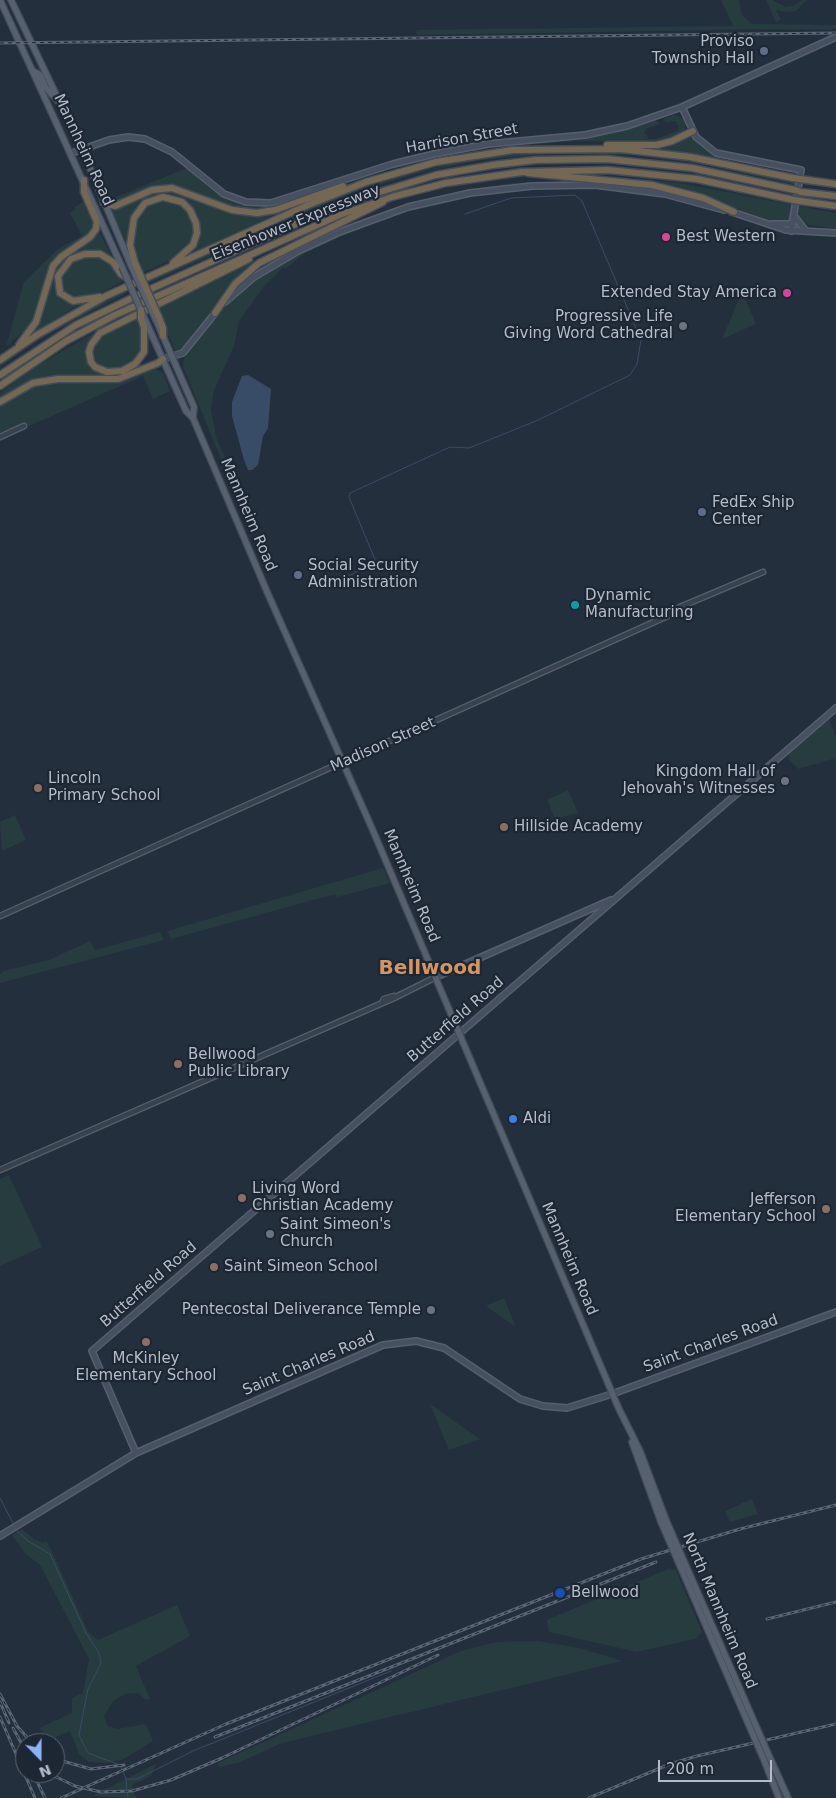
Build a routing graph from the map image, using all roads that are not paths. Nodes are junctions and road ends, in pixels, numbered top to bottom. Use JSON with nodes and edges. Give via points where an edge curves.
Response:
{"nodes":[{"id":1,"x":0,"y":0,"type":"edge"},
{"id":2,"x":11,"y":0,"type":"edge"},
{"id":3,"x":836,"y":37,"type":"edge"},
{"id":4,"x":33,"y":71,"type":"junction"},
{"id":5,"x":60,"y":102,"type":"junction"},
{"id":6,"x":682,"y":106,"type":"junction"},
{"id":7,"x":693,"y":131,"type":"junction"},
{"id":8,"x":552,"y":148,"type":"junction"},
{"id":9,"x":82,"y":149,"type":"junction"},
{"id":10,"x":72,"y":154,"type":"junction"},
{"id":11,"x":522,"y":172,"type":"junction"},
{"id":12,"x":84,"y":180,"type":"junction"},
{"id":13,"x":366,"y":182,"type":"junction"},
{"id":14,"x":836,"y":184,"type":"edge"},
{"id":15,"x":836,"y":196,"type":"edge"},
{"id":16,"x":392,"y":197,"type":"junction"},
{"id":17,"x":104,"y":203,"type":"junction"},
{"id":18,"x":836,"y":206,"type":"edge"},
{"id":19,"x":734,"y":212,"type":"junction"},
{"id":20,"x":794,"y":216,"type":"junction"},
{"id":21,"x":755,"y":220,"type":"junction"},
{"id":22,"x":792,"y":224,"type":"junction"},
{"id":23,"x":805,"y":230,"type":"junction"},
{"id":24,"x":791,"y":231,"type":"junction"},
{"id":25,"x":836,"y":232,"type":"edge"},
{"id":26,"x":259,"y":251,"type":"junction"},
{"id":27,"x":133,"y":263,"type":"junction"},
{"id":28,"x":121,"y":268,"type":"junction"},
{"id":29,"x":166,"y":269,"type":"junction"},
{"id":30,"x":127,"y":278,"type":"joint"},
{"id":31,"x":106,"y":296,"type":"junction"},
{"id":32,"x":141,"y":310,"type":"joint"},
{"id":33,"x":215,"y":314,"type":"junction"},
{"id":34,"x":146,"y":325,"type":"junction"},
{"id":35,"x":163,"y":336,"type":"joint"},
{"id":36,"x":15,"y":349,"type":"junction"},
{"id":37,"x":171,"y":356,"type":"junction"},
{"id":38,"x":163,"y":359,"type":"junction"},
{"id":39,"x":0,"y":360,"type":"edge"},
{"id":40,"x":0,"y":374,"type":"edge"},
{"id":41,"x":0,"y":386,"type":"edge"},
{"id":42,"x":0,"y":402,"type":"edge"},
{"id":43,"x":193,"y":418,"type":"junction"},
{"id":44,"x":24,"y":426,"type":"dead end"},
{"id":45,"x":0,"y":437,"type":"edge"},
{"id":46,"x":763,"y":572,"type":"dead end"},
{"id":47,"x":836,"y":708,"type":"edge"},
{"id":48,"x":343,"y":763,"type":"junction"},
{"id":49,"x":616,"y":898,"type":"junction"},
{"id":50,"x":0,"y":916,"type":"edge"},
{"id":51,"x":436,"y":977,"type":"junction"},
{"id":52,"x":460,"y":1033,"type":"junction"},
{"id":53,"x":0,"y":1170,"type":"edge"},
{"id":54,"x":836,"y":1312,"type":"edge"},
{"id":55,"x":612,"y":1394,"type":"junction"},
{"id":56,"x":136,"y":1453,"type":"junction"},
{"id":57,"x":0,"y":1536,"type":"edge"},
{"id":58,"x":767,"y":1759,"type":"junction"},
{"id":59,"x":779,"y":1798,"type":"edge"},
{"id":60,"x":788,"y":1798,"type":"edge"}],
"edges":[{"from":1,"to":4,"type":"main road","name":"Mannheim Road"},
{"from":2,"to":5,"type":"main road","name":"Mannheim Road"},
{"from":3,"to":6,"type":"main road","name":"Harrison Street"},
{"from":4,"to":5,"type":"main road","via":[[40,75],[53,98]]},
{"from":4,"to":10,"type":"main road","name":"Mannheim Road"},
{"from":5,"to":9,"type":"main road","name":"Mannheim Road"},
{"from":6,"to":7,"type":"main road"},
{"from":6,"to":9,"type":"main road","name":"Harrison Street","via":[[645,121],[598,133],[488,144],[434,154],[262,204],[224,194],[172,152],[145,139],[118,138]]},
{"from":7,"to":8,"type":"highway","via":[[657,145],[560,145]]},
{"from":7,"to":20,"type":"main road","via":[[705,146],[716,153],[801,170]]},
{"from":8,"to":13,"type":"highway","via":[[476,154]]},
{"from":8,"to":14,"type":"highway","bridge":true,"via":[[620,149],[661,154]]},
{"from":9,"to":10,"type":"main road","name":"Harrison Street"},
{"from":9,"to":17,"type":"main road","name":"Mannheim Road"},
{"from":10,"to":12,"type":"main road","name":"Mannheim Road"},
{"from":11,"to":16,"type":"highway","name":"Eisenhower Expressway","via":[[446,183]]},
{"from":11,"to":18,"type":"highway","name":"Eisenhower Expressway","via":[[581,169],[660,174]]},
{"from":11,"to":19,"type":"highway","via":[[652,185],[703,198]]},
{"from":12,"to":28,"type":"main road","name":"Mannheim Road"},
{"from":12,"to":36,"type":"highway","via":[[84,192],[97,222],[96,229],[53,266],[34,325]]},
{"from":13,"to":17,"type":"highway","via":[[352,183],[258,213],[232,210],[172,188],[152,190],[115,206]]},
{"from":13,"to":29,"type":"highway"},
{"from":15,"to":40,"type":"highway","name":"Eisenhower Expressway","via":[[692,168],[608,159],[526,161],[436,175],[340,204],[153,288],[76,325]]},
{"from":16,"to":26,"type":"highway","name":"Eisenhower Expressway","via":[[342,214]]},
{"from":16,"to":33,"type":"highway","via":[[259,263],[235,284]]},
{"from":17,"to":27,"type":"main road","name":"Mannheim Road"},
{"from":19,"to":21,"type":"main road"},
{"from":19,"to":33,"type":"main road","via":[[664,194],[595,185],[532,186],[470,193],[395,211],[313,243],[254,277]]},
{"from":20,"to":22,"type":"main road"},
{"from":20,"to":23,"type":"main road"},
{"from":21,"to":22,"type":"main road"},
{"from":21,"to":24,"type":"main road"},
{"from":22,"to":24,"type":"main road"},
{"from":23,"to":24,"type":"main road"},
{"from":23,"to":25,"type":"main road"},
{"from":26,"to":34,"type":"highway","via":[[247,260],[105,330],[91,345],[91,362],[108,372],[122,371],[136,364],[144,352]]},
{"from":26,"to":41,"type":"highway","name":"Eisenhower Expressway","via":[[115,315],[59,346]]},
{"from":27,"to":29,"type":"highway","via":[[130,238],[136,213],[149,200],[169,197],[182,202],[190,210],[197,233],[188,251]]},
{"from":27,"to":35,"type":"highway","bridge":true,"via":[[163,328]]},
{"from":28,"to":30,"type":"highway","bridge":true},
{"from":28,"to":31,"type":"highway","via":[[106,257],[90,253],[72,259],[60,271],[58,288],[66,298],[80,301]]},
{"from":29,"to":31,"type":"highway"},
{"from":30,"to":32,"type":"main road","bridge":true},
{"from":31,"to":36,"type":"highway"},
{"from":32,"to":34,"type":"highway","bridge":true,"via":[[141,319]]},
{"from":33,"to":37,"type":"main road","via":[[183,353]]},
{"from":34,"to":38,"type":"main road","name":"Mannheim Road"},
{"from":35,"to":37,"type":"main road","name":"Mannheim Road"},
{"from":36,"to":39,"type":"highway"},
{"from":37,"to":38,"type":"main road"},
{"from":37,"to":43,"type":"main road","name":"Mannheim Road","via":[[194,407]]},
{"from":38,"to":42,"type":"highway","via":[[118,379],[58,379],[33,383]]},
{"from":38,"to":43,"type":"main road","name":"Mannheim Road","via":[[186,411]]},
{"from":43,"to":48,"type":"main road","name":"Mannheim Road"},
{"from":44,"to":45,"type":"street"},
{"from":46,"to":48,"type":"street","name":"Madison Street"},
{"from":47,"to":49,"type":"main road","name":"Butterfield Road"},
{"from":48,"to":50,"type":"street","name":"Madison Street"},
{"from":48,"to":51,"type":"main road","name":"Mannheim Road"},
{"from":49,"to":51,"type":"main road"},
{"from":49,"to":52,"type":"main road","name":"Butterfield Road"},
{"from":51,"to":52,"type":"main road","name":"Mannheim Road"},
{"from":51,"to":53,"type":"street"},
{"from":52,"to":55,"type":"main road","name":"Mannheim Road"},
{"from":52,"to":56,"type":"main road","name":"Butterfield Road","via":[[92,1351]]},
{"from":54,"to":55,"type":"main road","name":"Saint Charles Road"},
{"from":55,"to":56,"type":"main road","name":"Saint Charles Road","via":[[567,1408],[535,1404],[512,1394],[444,1348],[416,1341],[393,1342]]},
{"from":55,"to":58,"type":"main road","name":"North Mannheim Road","bridge":true,"via":[[640,1451],[664,1520]]},
{"from":56,"to":57,"type":"main road","name":"Saint Charles Road"},
{"from":58,"to":59,"type":"main road","name":"North Mannheim Road"},
{"from":58,"to":60,"type":"main road","name":"North Mannheim Road"}]}
